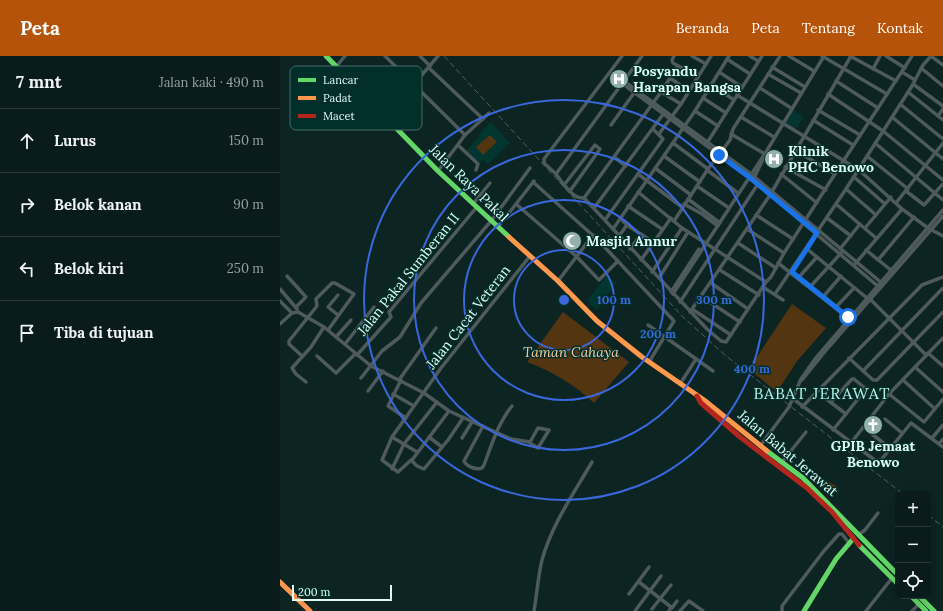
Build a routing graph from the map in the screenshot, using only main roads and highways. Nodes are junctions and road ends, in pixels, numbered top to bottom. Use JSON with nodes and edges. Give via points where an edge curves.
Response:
{"nodes":[{"id":1,"x":326,"y":56,"type":"edge"},
{"id":2,"x":335,"y":66,"type":"edge"},
{"id":3,"x":397,"y":130,"type":"edge"},
{"id":4,"x":582,"y":306,"type":"joint"},
{"id":5,"x":697,"y":396,"type":"junction"},
{"id":6,"x":852,"y":540,"type":"junction"},
{"id":7,"x":895,"y":573,"type":"edge"},
{"id":8,"x":280,"y":582,"type":"edge"},
{"id":9,"x":895,"y":582,"type":"edge"},
{"id":10,"x":913,"y":599,"type":"edge"},
{"id":11,"x":922,"y":599,"type":"edge"},
{"id":12,"x":310,"y":611,"type":"edge"},
{"id":13,"x":804,"y":611,"type":"edge"},
{"id":14,"x":926,"y":611,"type":"edge"},
{"id":15,"x":934,"y":611,"type":"edge"}],
"edges":[{"from":1,"to":2,"type":"main road","name":"Jalan Raya Pakal"},
{"from":3,"to":4,"type":"main road","name":"Jalan Raya Pakal","via":[[489,223],[498,227],[527,260],[558,281]]},
{"from":4,"to":5,"type":"main road","name":"Jalan Babat Jerawat","via":[[601,325]]},
{"from":5,"to":6,"type":"main road","name":"Jalan Babat Jerawat","via":[[700,403],[740,437],[807,488],[832,512]]},
{"from":5,"to":6,"type":"main road","name":"Jalan Babat Jerawat","via":[[811,486],[841,515]]},
{"from":6,"to":7,"type":"main road"},
{"from":6,"to":9,"type":"main road"},
{"from":6,"to":13,"type":"main road","via":[[836,559]]},
{"from":8,"to":12,"type":"main road"},
{"from":10,"to":14,"type":"main road"},
{"from":11,"to":15,"type":"main road"}]}
